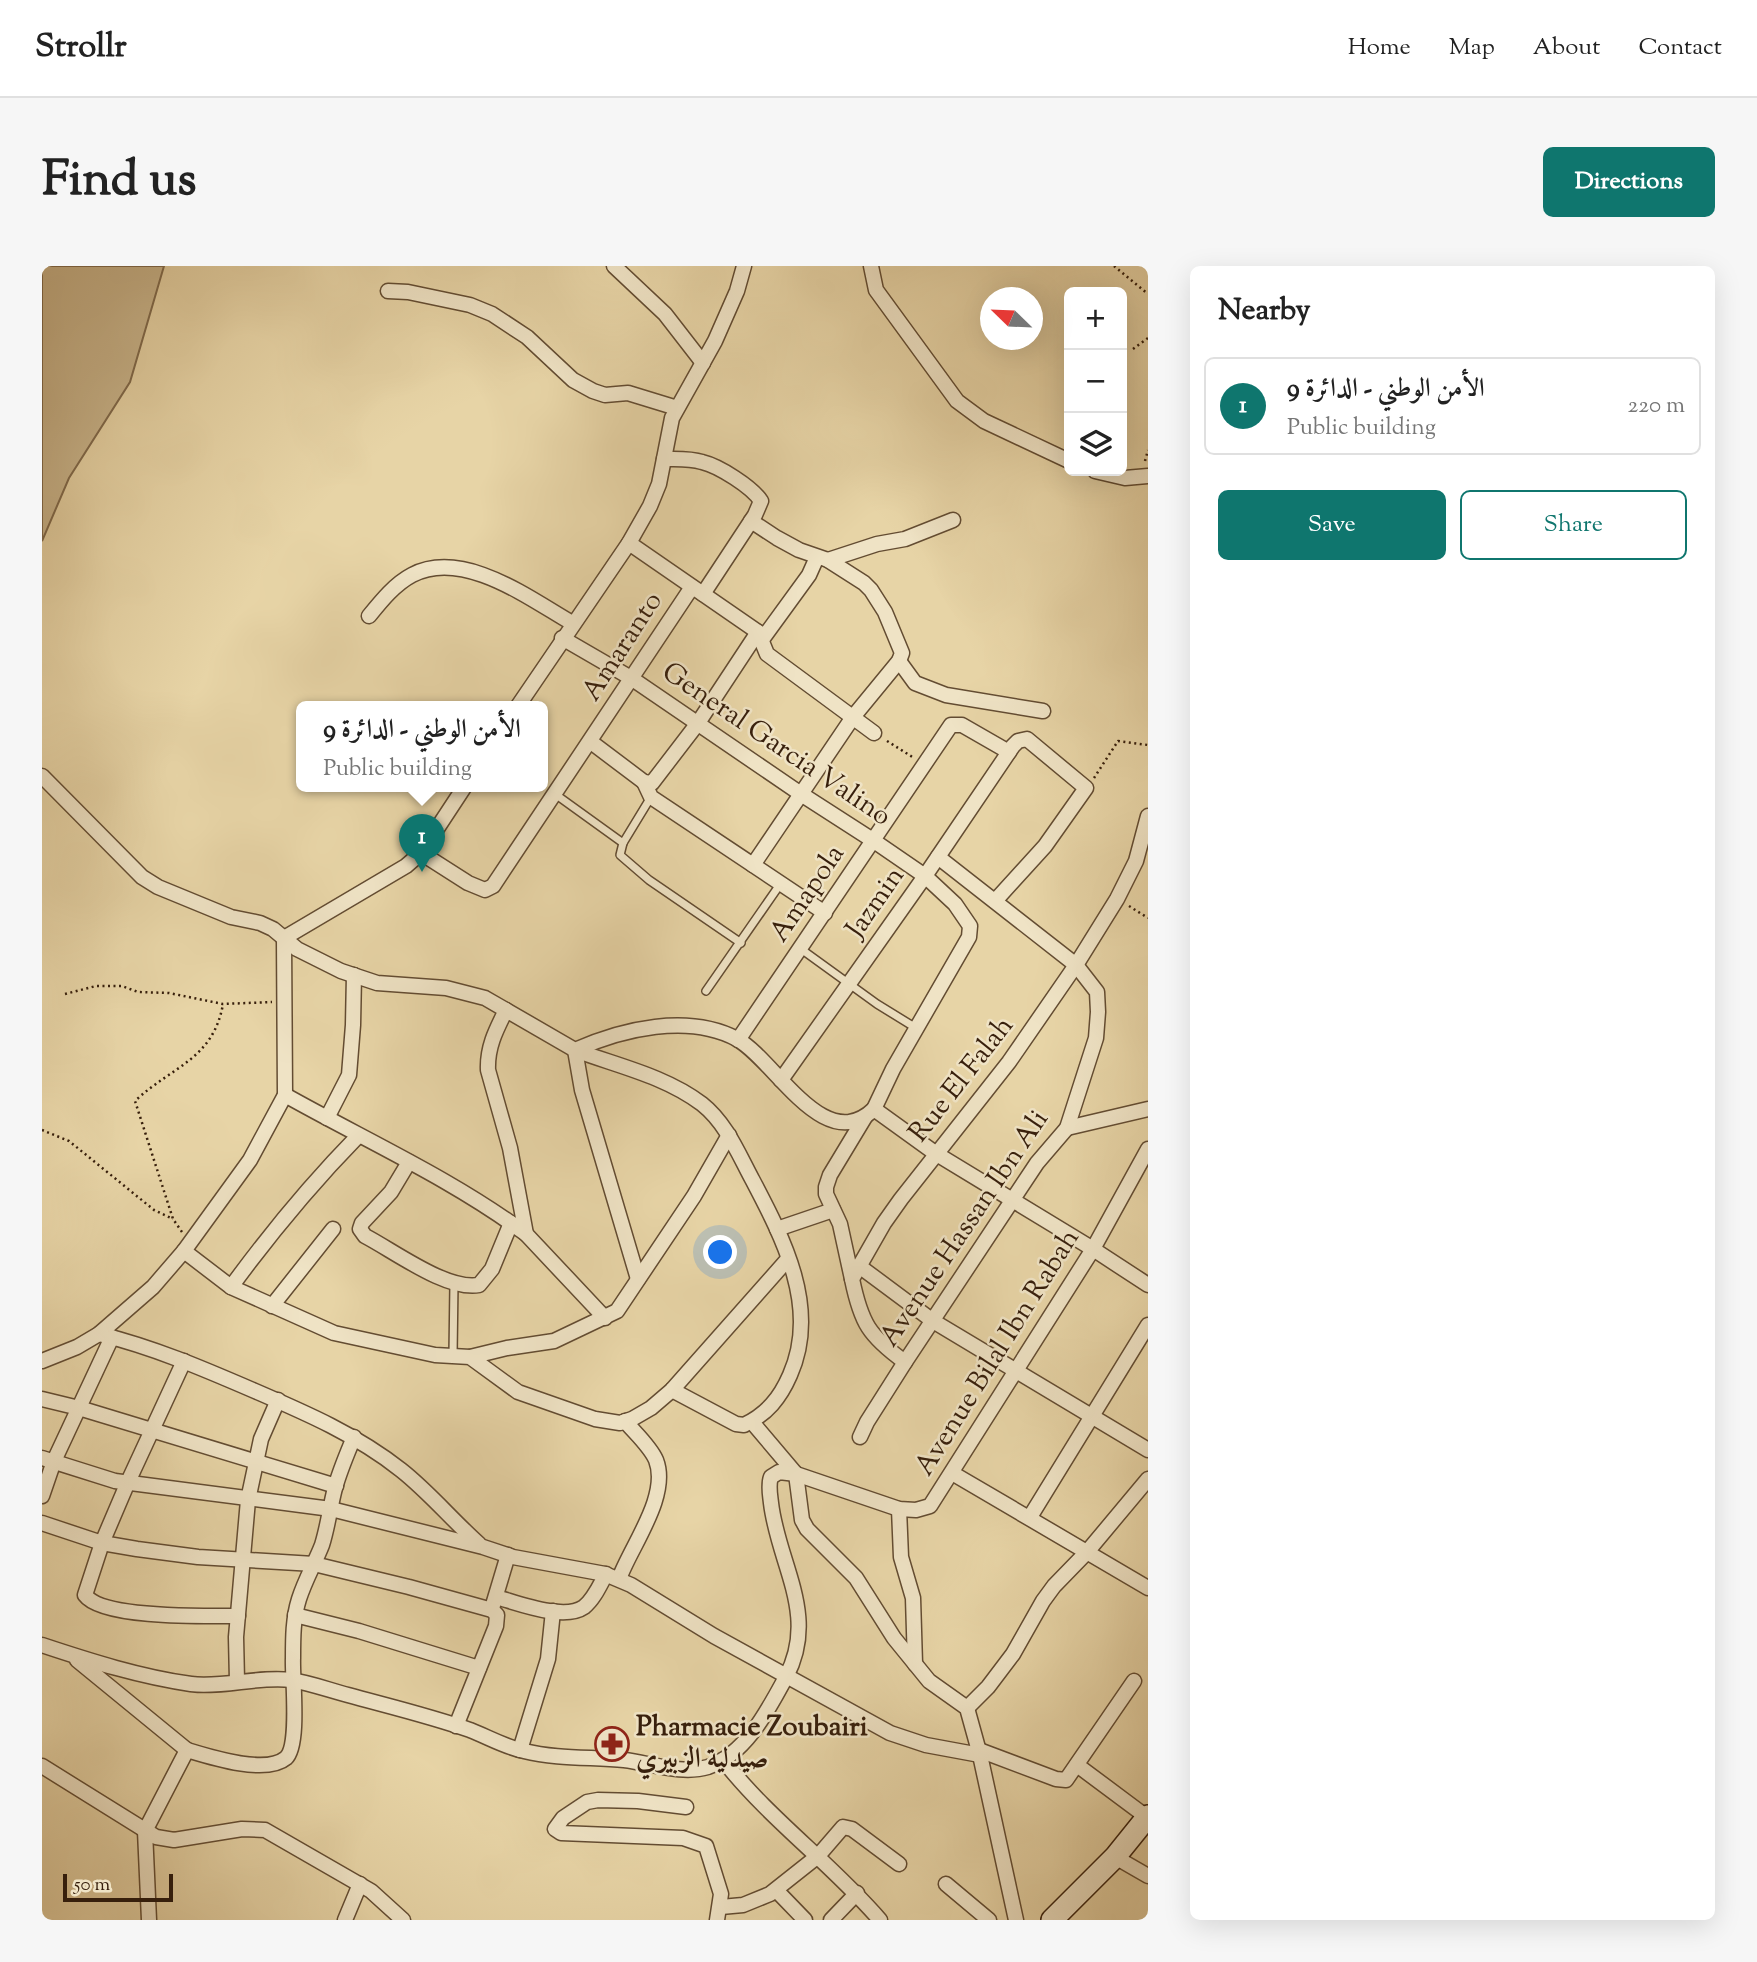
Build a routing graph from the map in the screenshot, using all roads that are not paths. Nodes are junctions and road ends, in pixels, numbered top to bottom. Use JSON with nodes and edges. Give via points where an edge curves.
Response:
{"nodes":[{"id":1,"x":614,"y":266,"type":"edge"},
{"id":2,"x":744,"y":266,"type":"edge"},
{"id":3,"x":871,"y":266,"type":"edge"},
{"id":4,"x":388,"y":291,"type":"dead end"},
{"id":5,"x":703,"y":363,"type":"junction"},
{"id":6,"x":677,"y":408,"type":"junction"},
{"id":7,"x":664,"y":459,"type":"junction"},
{"id":8,"x":1064,"y":459,"type":"edge"},
{"id":9,"x":1116,"y":476,"type":"edge"},
{"id":10,"x":1148,"y":477,"type":"edge"},
{"id":11,"x":953,"y":520,"type":"dead end"},
{"id":12,"x":751,"y":521,"type":"junction"},
{"id":13,"x":629,"y":543,"type":"junction"},
{"id":14,"x":822,"y":559,"type":"junction"},
{"id":15,"x":698,"y":590,"type":"junction"},
{"id":16,"x":369,"y":616,"type":"dead end"},
{"id":17,"x":572,"y":624,"type":"junction"},
{"id":18,"x":760,"y":637,"type":"junction"},
{"id":19,"x":562,"y":638,"type":"junction"},
{"id":20,"x":899,"y":662,"type":"junction"},
{"id":21,"x":631,"y":678,"type":"junction"},
{"id":22,"x":521,"y":701,"type":"edge"},
{"id":23,"x":1043,"y":711,"type":"dead end"},
{"id":24,"x":853,"y":717,"type":"junction"},
{"id":25,"x":698,"y":723,"type":"junction"},
{"id":26,"x":874,"y":733,"type":"road end"},
{"id":27,"x":591,"y":741,"type":"junction"},
{"id":28,"x":1009,"y":752,"type":"junction"},
{"id":29,"x":42,"y":776,"type":"edge"},
{"id":30,"x":644,"y":782,"type":"junction"},
{"id":31,"x":461,"y":792,"type":"edge"},
{"id":32,"x":555,"y":793,"type":"junction"},
{"id":33,"x":801,"y":794,"type":"junction"},
{"id":34,"x":651,"y":797,"type":"junction"},
{"id":35,"x":1148,"y":817,"type":"edge"},
{"id":36,"x":874,"y":841,"type":"junction"},
{"id":37,"x":623,"y":843,"type":"junction"},
{"id":38,"x":421,"y":853,"type":"junction"},
{"id":39,"x":938,"y":857,"type":"junction"},
{"id":40,"x":753,"y":865,"type":"junction"},
{"id":41,"x":925,"y":876,"type":"junction"},
{"id":42,"x":780,"y":883,"type":"junction"},
{"id":43,"x":995,"y":901,"type":"junction"},
{"id":44,"x":825,"y":913,"type":"junction"},
{"id":45,"x":284,"y":937,"type":"junction"},
{"id":46,"x":741,"y":943,"type":"junction"},
{"id":47,"x":801,"y":948,"type":"junction"},
{"id":48,"x":1076,"y":965,"type":"junction"},
{"id":49,"x":354,"y":975,"type":"junction"},
{"id":50,"x":849,"y":985,"type":"junction"},
{"id":51,"x":706,"y":991,"type":"dead end"},
{"id":52,"x":506,"y":1010,"type":"junction"},
{"id":53,"x":916,"y":1028,"type":"junction"},
{"id":54,"x":738,"y":1040,"type":"junction"},
{"id":55,"x":575,"y":1050,"type":"junction"},
{"id":56,"x":781,"y":1080,"type":"junction"},
{"id":57,"x":285,"y":1095,"type":"junction"},
{"id":58,"x":1148,"y":1109,"type":"edge"},
{"id":59,"x":870,"y":1113,"type":"junction"},
{"id":60,"x":327,"y":1118,"type":"junction"},
{"id":61,"x":1067,"y":1128,"type":"junction"},
{"id":62,"x":729,"y":1135,"type":"junction"},
{"id":63,"x":358,"y":1136,"type":"junction"},
{"id":64,"x":1148,"y":1149,"type":"edge"},
{"id":65,"x":935,"y":1153,"type":"junction"},
{"id":66,"x":409,"y":1162,"type":"junction"},
{"id":67,"x":1012,"y":1201,"type":"junction"},
{"id":68,"x":833,"y":1210,"type":"junction"},
{"id":69,"x":511,"y":1223,"type":"junction"},
{"id":70,"x":777,"y":1228,"type":"junction"},
{"id":71,"x":333,"y":1229,"type":"dead end"},
{"id":72,"x":526,"y":1234,"type":"junction"},
{"id":73,"x":187,"y":1247,"type":"junction"},
{"id":74,"x":1093,"y":1248,"type":"junction"},
{"id":75,"x":788,"y":1259,"type":"junction"},
{"id":76,"x":856,"y":1273,"type":"junction"},
{"id":77,"x":638,"y":1279,"type":"junction"},
{"id":78,"x":454,"y":1283,"type":"junction"},
{"id":79,"x":1148,"y":1285,"type":"edge"},
{"id":80,"x":231,"y":1287,"type":"junction"},
{"id":81,"x":272,"y":1306,"type":"junction"},
{"id":82,"x":605,"y":1318,"type":"junction"},
{"id":83,"x":933,"y":1321,"type":"junction"},
{"id":84,"x":1148,"y":1325,"type":"edge"},
{"id":85,"x":106,"y":1335,"type":"junction"},
{"id":86,"x":453,"y":1356,"type":"junction"},
{"id":87,"x":470,"y":1357,"type":"junction"},
{"id":88,"x":42,"y":1361,"type":"edge"},
{"id":89,"x":184,"y":1361,"type":"junction"},
{"id":90,"x":905,"y":1362,"type":"junction"},
{"id":91,"x":1015,"y":1370,"type":"junction"},
{"id":92,"x":672,"y":1390,"type":"junction"},
{"id":93,"x":42,"y":1399,"type":"edge"},
{"id":94,"x":278,"y":1400,"type":"junction"},
{"id":95,"x":79,"y":1408,"type":"junction"},
{"id":96,"x":1093,"y":1416,"type":"junction"},
{"id":97,"x":625,"y":1421,"type":"junction"},
{"id":98,"x":752,"y":1422,"type":"junction"},
{"id":99,"x":151,"y":1430,"type":"junction"},
{"id":100,"x":354,"y":1437,"type":"junction"},
{"id":101,"x":860,"y":1437,"type":"dead end"},
{"id":102,"x":1148,"y":1450,"type":"edge"},
{"id":103,"x":48,"y":1460,"type":"edge"},
{"id":104,"x":254,"y":1462,"type":"junction"},
{"id":105,"x":951,"y":1473,"type":"junction"},
{"id":106,"x":796,"y":1474,"type":"junction"},
{"id":107,"x":1148,"y":1479,"type":"edge"},
{"id":108,"x":128,"y":1482,"type":"junction"},
{"id":109,"x":336,"y":1486,"type":"junction"},
{"id":110,"x":42,"y":1496,"type":"edge"},
{"id":111,"x":248,"y":1500,"type":"junction"},
{"id":112,"x":899,"y":1509,"type":"junction"},
{"id":113,"x":331,"y":1510,"type":"junction"},
{"id":114,"x":1030,"y":1517,"type":"junction"},
{"id":115,"x":42,"y":1523,"type":"edge"},
{"id":116,"x":103,"y":1543,"type":"junction"},
{"id":117,"x":483,"y":1547,"type":"junction"},
{"id":118,"x":1087,"y":1552,"type":"junction"},
{"id":119,"x":508,"y":1555,"type":"junction"},
{"id":120,"x":242,"y":1559,"type":"junction"},
{"id":121,"x":314,"y":1564,"type":"junction"},
{"id":122,"x":612,"y":1576,"type":"junction"},
{"id":123,"x":1148,"y":1588,"type":"edge"},
{"id":124,"x":494,"y":1604,"type":"junction"},
{"id":125,"x":553,"y":1611,"type":"junction"},
{"id":126,"x":295,"y":1615,"type":"junction"},
{"id":127,"x":238,"y":1616,"type":"junction"},
{"id":128,"x":42,"y":1645,"type":"edge"},
{"id":129,"x":67,"y":1653,"type":"junction"},
{"id":130,"x":915,"y":1664,"type":"junction"},
{"id":131,"x":479,"y":1668,"type":"junction"},
{"id":132,"x":787,"y":1675,"type":"junction"},
{"id":133,"x":237,"y":1681,"type":"junction"},
{"id":134,"x":292,"y":1681,"type":"junction"},
{"id":135,"x":1134,"y":1681,"type":"dead end"},
{"id":136,"x":967,"y":1708,"type":"junction"},
{"id":137,"x":456,"y":1726,"type":"junction"},
{"id":138,"x":187,"y":1750,"type":"junction"},
{"id":139,"x":520,"y":1750,"type":"junction"},
{"id":140,"x":980,"y":1753,"type":"junction"},
{"id":141,"x":723,"y":1760,"type":"junction"},
{"id":142,"x":1077,"y":1765,"type":"junction"},
{"id":143,"x":42,"y":1766,"type":"edge"},
{"id":144,"x":686,"y":1807,"type":"dead end"},
{"id":145,"x":1148,"y":1817,"type":"edge"},
{"id":146,"x":145,"y":1831,"type":"junction"},
{"id":147,"x":818,"y":1856,"type":"junction"},
{"id":148,"x":1115,"y":1857,"type":"junction"},
{"id":149,"x":899,"y":1864,"type":"dead end"},
{"id":150,"x":1148,"y":1876,"type":"edge"},
{"id":151,"x":360,"y":1884,"type":"junction"},
{"id":152,"x":946,"y":1884,"type":"dead end"},
{"id":153,"x":776,"y":1890,"type":"junction"},
{"id":154,"x":857,"y":1893,"type":"junction"},
{"id":155,"x":719,"y":1913,"type":"edge"},
{"id":156,"x":1058,"y":1918,"type":"edge"},
{"id":157,"x":149,"y":1920,"type":"edge"},
{"id":158,"x":345,"y":1920,"type":"edge"},
{"id":159,"x":403,"y":1920,"type":"edge"},
{"id":160,"x":805,"y":1920,"type":"edge"},
{"id":161,"x":831,"y":1920,"type":"edge"},
{"id":162,"x":880,"y":1920,"type":"edge"},
{"id":163,"x":989,"y":1920,"type":"edge"},
{"id":164,"x":1016,"y":1920,"type":"edge"}],
"edges":[{"from":1,"to":5,"type":"street","via":[[665,314]]},
{"from":2,"to":5,"type":"street","via":[[737,292]]},
{"from":3,"to":8,"type":"street","via":[[876,290],[957,401],[984,421]]},
{"from":4,"to":6,"type":"street","via":[[470,305],[527,337],[573,380],[593,391],[628,393]]},
{"from":5,"to":6,"type":"street"},
{"from":6,"to":7,"type":"street"},
{"from":7,"to":12,"type":"street","via":[[701,461],[756,492],[761,501]]},
{"from":7,"to":13,"type":"street","via":[[650,506]]},
{"from":9,"to":10,"type":"street"},
{"from":11,"to":14,"type":"street","via":[[905,539]]},
{"from":12,"to":14,"type":"street"},
{"from":12,"to":15,"type":"street","name":"Amaranto"},
{"from":13,"to":15,"type":"street"},
{"from":13,"to":17,"type":"street"},
{"from":14,"to":18,"type":"street"},
{"from":14,"to":20,"type":"street","via":[[846,570],[871,590],[901,645]]},
{"from":15,"to":18,"type":"street"},
{"from":15,"to":21,"type":"street","name":"Amaranto"},
{"from":16,"to":17,"type":"street","via":[[383,598],[414,574],[447,567],[494,578]]},
{"from":17,"to":19,"type":"street"},
{"from":18,"to":24,"type":"street","via":[[766,654]]},
{"from":18,"to":25,"type":"street"},
{"from":19,"to":21,"type":"street","name":"General Garcia Valino"},
{"from":19,"to":22,"type":"street"},
{"from":20,"to":23,"type":"street","via":[[915,683],[946,695]]},
{"from":20,"to":24,"type":"street"},
{"from":21,"to":25,"type":"street","name":"General Garcia Valino"},
{"from":21,"to":27,"type":"street","name":"Amaranto"},
{"from":24,"to":26,"type":"street"},
{"from":24,"to":33,"type":"street"},
{"from":25,"to":30,"type":"street","via":[[655,780]]},
{"from":25,"to":33,"type":"street","name":"General Garcia Valino"},
{"from":27,"to":30,"type":"street"},
{"from":27,"to":32,"type":"street","name":"Amaranto"},
{"from":28,"to":36,"type":"street","name":"Amapola","via":[[962,725],[951,725]]},
{"from":28,"to":39,"type":"street","name":"Jazmin"},
{"from":28,"to":43,"type":"street","via":[[1018,741],[1027,739],[1086,788],[1045,846]]},
{"from":29,"to":45,"type":"street","via":[[142,877],[183,899],[260,923]]},
{"from":30,"to":34,"type":"street"},
{"from":31,"to":38,"type":"street"},
{"from":32,"to":37,"type":"lane"},
{"from":32,"to":38,"type":"street","name":"Amaranto","via":[[493,887],[485,890],[468,883]]},
{"from":33,"to":36,"type":"street","name":"General Garcia Valino"},
{"from":33,"to":40,"type":"street"},
{"from":34,"to":37,"type":"lane"},
{"from":34,"to":40,"type":"street"},
{"from":35,"to":48,"type":"street","name":"Rue El Falah","via":[[1136,860]]},
{"from":36,"to":41,"type":"street","name":"General Garcia Valino"},
{"from":36,"to":44,"type":"street","name":"Amapola"},
{"from":37,"to":46,"type":"lane","via":[[624,860]]},
{"from":38,"to":45,"type":"street","via":[[393,875]]},
{"from":39,"to":41,"type":"street","name":"Jazmin"},
{"from":39,"to":43,"type":"street","name":"Avenue Hassan Ibn Ali"},
{"from":40,"to":42,"type":"street"},
{"from":41,"to":50,"type":"street","name":"Jazmin"},
{"from":41,"to":53,"type":"street","name":"General Garcia Valino","via":[[955,904],[970,926],[969,937]]},
{"from":42,"to":44,"type":"street"},
{"from":42,"to":46,"type":"lane"},
{"from":43,"to":48,"type":"street","name":"Avenue Hassan Ibn Ali"},
{"from":44,"to":47,"type":"street","name":"Amapola"},
{"from":45,"to":49,"type":"street","via":[[319,961]]},
{"from":45,"to":57,"type":"street"},
{"from":46,"to":51,"type":"lane"},
{"from":47,"to":50,"type":"lane"},
{"from":47,"to":54,"type":"street","name":"Amapola"},
{"from":48,"to":61,"type":"street","name":"Avenue Hassan Ibn Ali","via":[[1097,992],[1098,1012],[1096,1038]]},
{"from":48,"to":65,"type":"street","name":"Rue El Falah","via":[[1009,1062]]},
{"from":49,"to":52,"type":"street","via":[[377,983],[446,988],[485,998]]},
{"from":49,"to":60,"type":"street","via":[[349,1075]]},
{"from":50,"to":53,"type":"lane"},
{"from":50,"to":56,"type":"street","name":"Jazmin"},
{"from":52,"to":55,"type":"street"},
{"from":52,"to":72,"type":"street","via":[[491,1042],[488,1070],[510,1148]]},
{"from":53,"to":59,"type":"street"},
{"from":54,"to":55,"type":"street","via":[[709,1029],[662,1027],[611,1035]]},
{"from":54,"to":56,"type":"street"},
{"from":55,"to":62,"type":"street","via":[[678,1089],[703,1105]]},
{"from":55,"to":77,"type":"street","via":[[582,1090]]},
{"from":56,"to":59,"type":"street","via":[[831,1121],[849,1123]]},
{"from":57,"to":60,"type":"street"},
{"from":57,"to":73,"type":"street","via":[[250,1160]]},
{"from":58,"to":61,"type":"street"},
{"from":59,"to":65,"type":"street"},
{"from":59,"to":68,"type":"street","via":[[830,1175],[826,1194]]},
{"from":60,"to":63,"type":"street"},
{"from":61,"to":67,"type":"street","name":"Avenue Hassan Ibn Ali","via":[[1049,1146]]},
{"from":62,"to":70,"type":"street"},
{"from":62,"to":77,"type":"street"},
{"from":63,"to":66,"type":"street"},
{"from":63,"to":80,"type":"street","via":[[314,1181]]},
{"from":64,"to":74,"type":"street","name":"Avenue Bilal Ibn Rabah"},
{"from":65,"to":67,"type":"street"},
{"from":65,"to":76,"type":"street","name":"Rue El Falah","via":[[884,1223]]},
{"from":66,"to":69,"type":"street"},
{"from":66,"to":78,"type":"street","via":[[391,1192],[362,1223],[361,1233]]},
{"from":67,"to":74,"type":"street"},
{"from":67,"to":83,"type":"street","name":"Avenue Hassan Ibn Ali"},
{"from":68,"to":70,"type":"street"},
{"from":68,"to":76,"type":"street"},
{"from":69,"to":72,"type":"street"},
{"from":69,"to":78,"type":"street","via":[[485,1279],[469,1286]]},
{"from":70,"to":75,"type":"street"},
{"from":71,"to":81,"type":"street"},
{"from":72,"to":82,"type":"street"},
{"from":73,"to":80,"type":"street"},
{"from":73,"to":85,"type":"street"},
{"from":74,"to":79,"type":"street"},
{"from":74,"to":91,"type":"street","name":"Avenue Bilal Ibn Rabah"},
{"from":75,"to":92,"type":"street"},
{"from":75,"to":98,"type":"street","via":[[800,1300],[796,1362],[782,1394]]},
{"from":76,"to":83,"type":"street"},
{"from":76,"to":90,"type":"street","via":[[857,1301],[872,1334]]},
{"from":77,"to":82,"type":"street","via":[[617,1311]]},
{"from":78,"to":86,"type":"lane"},
{"from":80,"to":81,"type":"street"},
{"from":81,"to":86,"type":"street","via":[[358,1340]]},
{"from":82,"to":87,"type":"street","via":[[554,1341]]},
{"from":83,"to":90,"type":"street","name":"Avenue Hassan Ibn Ali"},
{"from":83,"to":91,"type":"street"},
{"from":84,"to":96,"type":"street"},
{"from":85,"to":88,"type":"street"},
{"from":85,"to":89,"type":"street"},
{"from":85,"to":95,"type":"street"},
{"from":86,"to":87,"type":"street"},
{"from":87,"to":97,"type":"street","via":[[504,1383],[539,1401],[608,1422]]},
{"from":89,"to":94,"type":"street"},
{"from":89,"to":99,"type":"street"},
{"from":90,"to":101,"type":"street","name":"Avenue Hassan Ibn Ali"},
{"from":91,"to":96,"type":"street"},
{"from":91,"to":105,"type":"street","name":"Avenue Bilal Ibn Rabah"},
{"from":92,"to":97,"type":"street"},
{"from":92,"to":98,"type":"street","via":[[736,1424]]},
{"from":93,"to":95,"type":"street"},
{"from":94,"to":100,"type":"street"},
{"from":94,"to":104,"type":"street"},
{"from":95,"to":99,"type":"street"},
{"from":95,"to":103,"type":"street"},
{"from":96,"to":102,"type":"street"},
{"from":96,"to":114,"type":"street"},
{"from":97,"to":122,"type":"street","via":[[649,1449],[658,1474],[649,1519]]},
{"from":98,"to":106,"type":"street"},
{"from":99,"to":104,"type":"street"},
{"from":99,"to":108,"type":"street"},
{"from":100,"to":109,"type":"street"},
{"from":100,"to":117,"type":"street","via":[[401,1470]]},
{"from":103,"to":108,"type":"street"},
{"from":103,"to":110,"type":"street"},
{"from":104,"to":109,"type":"street"},
{"from":104,"to":111,"type":"street"},
{"from":105,"to":112,"type":"street","name":"Avenue Bilal Ibn Rabah","via":[[930,1506]]},
{"from":105,"to":114,"type":"street"},
{"from":106,"to":112,"type":"street","name":"Avenue Bilal Ibn Rabah"},
{"from":106,"to":130,"type":"street","via":[[807,1529],[856,1578]]},
{"from":106,"to":132,"type":"street","via":[[779,1472],[769,1481],[798,1616],[797,1654]]},
{"from":107,"to":118,"type":"street"},
{"from":108,"to":111,"type":"street"},
{"from":108,"to":116,"type":"street"},
{"from":109,"to":113,"type":"street"},
{"from":111,"to":113,"type":"street"},
{"from":111,"to":120,"type":"street"},
{"from":112,"to":130,"type":"street","via":[[901,1557],[914,1598]]},
{"from":113,"to":117,"type":"street"},
{"from":113,"to":121,"type":"street"},
{"from":114,"to":118,"type":"street"},
{"from":115,"to":116,"type":"street"},
{"from":116,"to":120,"type":"street"},
{"from":116,"to":127,"type":"street","via":[[85,1591],[92,1602],[158,1615]]},
{"from":117,"to":119,"type":"street"},
{"from":118,"to":123,"type":"street"},
{"from":118,"to":136,"type":"street","via":[[1054,1586],[1007,1663]]},
{"from":119,"to":122,"type":"street"},
{"from":119,"to":124,"type":"street"},
{"from":120,"to":121,"type":"street"},
{"from":120,"to":127,"type":"street"},
{"from":121,"to":124,"type":"street"},
{"from":121,"to":126,"type":"street"},
{"from":122,"to":125,"type":"street","via":[[585,1606]]},
{"from":122,"to":132,"type":"street"},
{"from":124,"to":125,"type":"street"},
{"from":124,"to":131,"type":"street","via":[[498,1620]]},
{"from":125,"to":139,"type":"street","via":[[548,1658]]},
{"from":126,"to":131,"type":"street"},
{"from":126,"to":134,"type":"street"},
{"from":127,"to":133,"type":"street"},
{"from":128,"to":129,"type":"street"},
{"from":129,"to":133,"type":"street","via":[[192,1684]]},
{"from":129,"to":138,"type":"street"},
{"from":130,"to":136,"type":"street","via":[[929,1681]]},
{"from":131,"to":137,"type":"street"},
{"from":132,"to":140,"type":"street","via":[[890,1732],[926,1745]]},
{"from":132,"to":141,"type":"street","via":[[764,1715]]},
{"from":133,"to":134,"type":"street"},
{"from":134,"to":137,"type":"street"},
{"from":134,"to":138,"type":"street","via":[[294,1735],[286,1758],[275,1763],[246,1763]]},
{"from":135,"to":142,"type":"street"},
{"from":136,"to":140,"type":"street"},
{"from":137,"to":139,"type":"street"},
{"from":138,"to":146,"type":"street"},
{"from":139,"to":141,"type":"street","via":[[686,1768]]},
{"from":140,"to":142,"type":"street","via":[[1062,1780]]},
{"from":140,"to":164,"type":"street"},
{"from":141,"to":147,"type":"street","via":[[762,1805]]},
{"from":142,"to":145,"type":"street"},
{"from":143,"to":146,"type":"street"},
{"from":144,"to":155,"type":"street","via":[[598,1800],[587,1802],[555,1829],[699,1842],[706,1846],[720,1885]]},
{"from":145,"to":148,"type":"street"},
{"from":146,"to":151,"type":"street","via":[[174,1840],[242,1829],[265,1830]]},
{"from":146,"to":157,"type":"street"},
{"from":147,"to":149,"type":"street","via":[[846,1827]]},
{"from":147,"to":153,"type":"street"},
{"from":147,"to":154,"type":"street"},
{"from":148,"to":150,"type":"street"},
{"from":148,"to":156,"type":"street"},
{"from":151,"to":158,"type":"street"},
{"from":151,"to":159,"type":"street"},
{"from":152,"to":163,"type":"street"},
{"from":153,"to":155,"type":"street"},
{"from":153,"to":160,"type":"street"},
{"from":154,"to":161,"type":"street"},
{"from":154,"to":162,"type":"street"}]}
